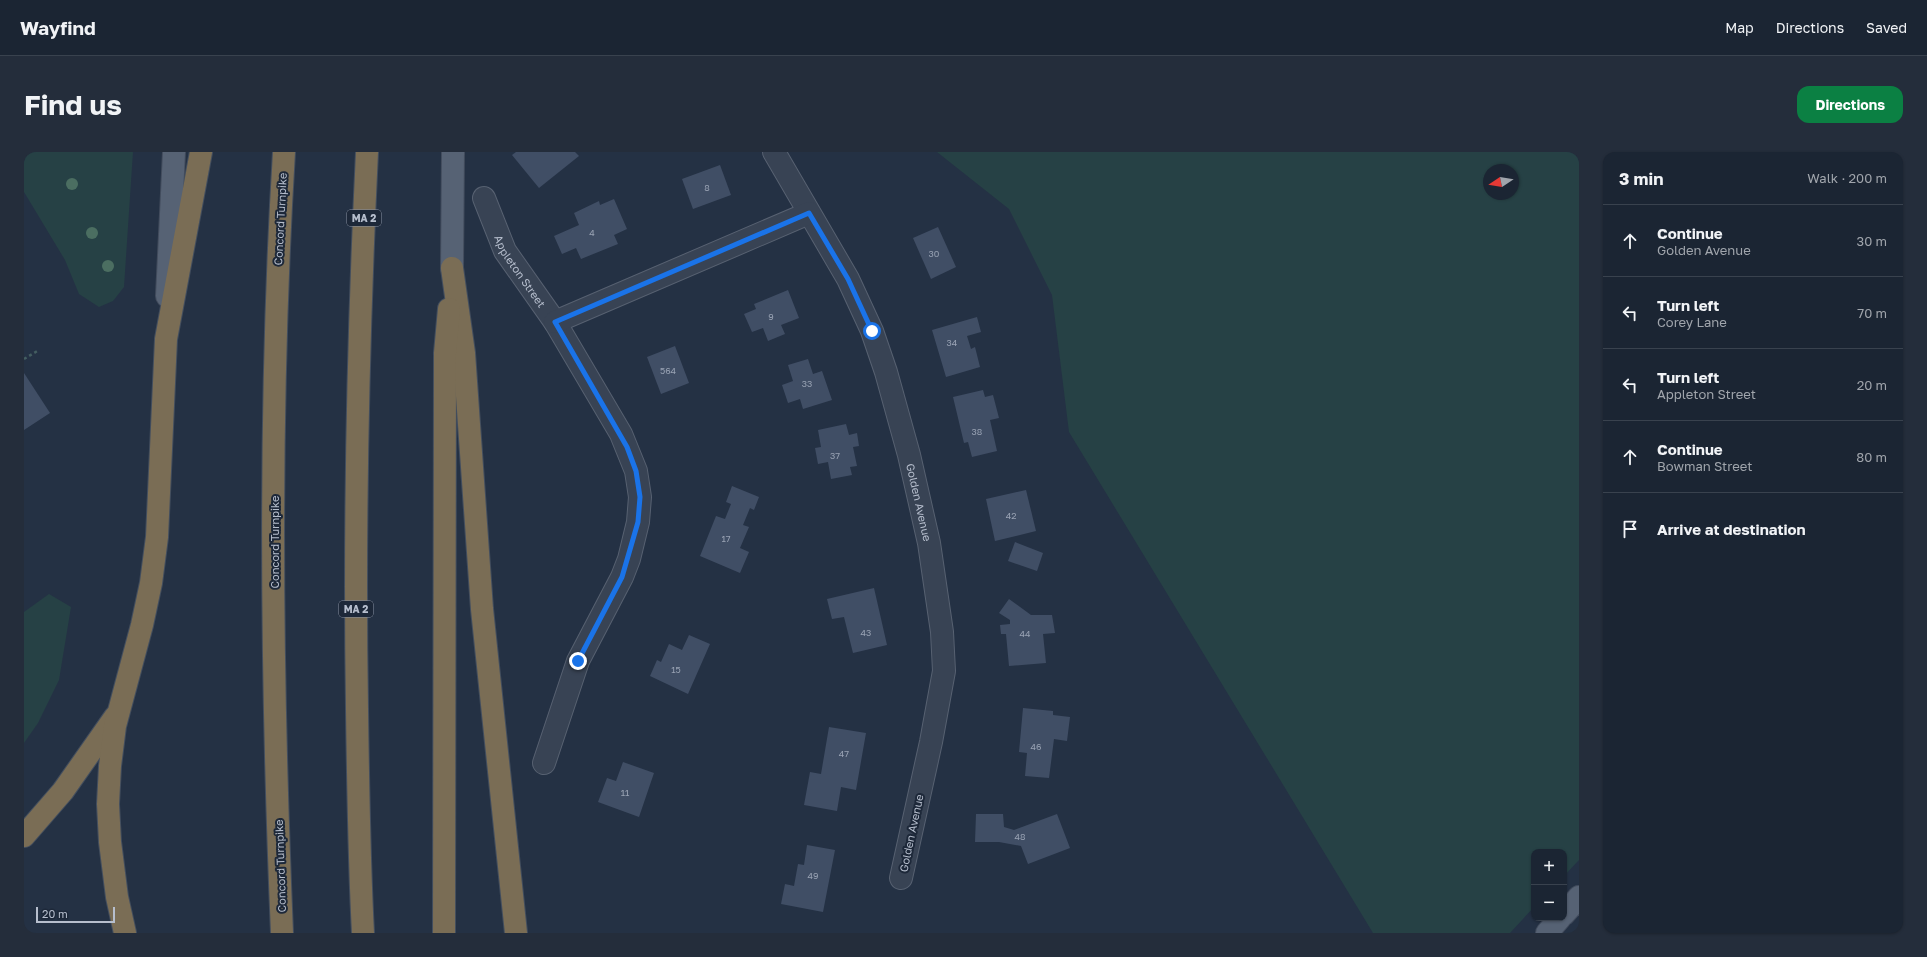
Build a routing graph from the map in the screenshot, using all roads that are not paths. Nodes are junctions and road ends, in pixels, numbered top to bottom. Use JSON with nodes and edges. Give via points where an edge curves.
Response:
{"nodes":[{"id":1,"x":174,"y":152,"type":"edge"},
{"id":2,"x":201,"y":152,"type":"edge"},
{"id":3,"x":284,"y":152,"type":"edge"},
{"id":4,"x":367,"y":152,"type":"edge"},
{"id":5,"x":453,"y":152,"type":"edge"},
{"id":6,"x":774,"y":152,"type":"edge"},
{"id":7,"x":484,"y":198,"type":"dead end"},
{"id":8,"x":809,"y":213,"type":"junction"},
{"id":9,"x":452,"y":268,"type":"junction"},
{"id":10,"x":555,"y":322,"type":"junction"},
{"id":11,"x":166,"y":340,"type":"junction"},
{"id":12,"x":119,"y":711,"type":"junction"},
{"id":13,"x":544,"y":763,"type":"dead end"},
{"id":14,"x":24,"y":836,"type":"edge"},
{"id":15,"x":901,"y":878,"type":"dead end"},
{"id":16,"x":1579,"y":897,"type":"edge"},
{"id":17,"x":1567,"y":911,"type":"edge"},
{"id":18,"x":1557,"y":921,"type":"edge"},
{"id":19,"x":125,"y":933,"type":"edge"},
{"id":20,"x":282,"y":933,"type":"edge"},
{"id":21,"x":363,"y":933,"type":"edge"},
{"id":22,"x":444,"y":933,"type":"edge"},
{"id":23,"x":516,"y":933,"type":"edge"},
{"id":24,"x":1547,"y":933,"type":"edge"}],
"edges":[{"from":1,"to":11,"type":"main road"},
{"from":2,"to":11,"type":"highway"},
{"from":3,"to":20,"type":"highway","name":"Concord Turnpike","via":[[277,283],[274,477],[276,768]]},
{"from":4,"to":21,"type":"highway","number":"MA 2","via":[[360,321],[356,533],[357,740]]},
{"from":5,"to":9,"type":"main road"},
{"from":6,"to":8,"type":"street","name":"Golden Avenue"},
{"from":7,"to":10,"type":"street","name":"Appleton Street","via":[[505,251]]},
{"from":8,"to":10,"type":"street"},
{"from":8,"to":15,"type":"street","name":"Golden Avenue","via":[[856,294],[882,357],[925,523],[942,632],[942,688]]},
{"from":9,"to":22,"type":"highway","via":[[445,353]]},
{"from":9,"to":23,"type":"highway","via":[[464,354],[482,609]]},
{"from":10,"to":13,"type":"street","name":"Appleton Street","via":[[621,434],[636,471],[640,497],[638,522],[622,577],[578,661]]},
{"from":11,"to":12,"type":"highway","via":[[154,560],[144,618]]},
{"from":12,"to":14,"type":"highway","via":[[63,791]]},
{"from":12,"to":19,"type":"highway","via":[[110,766],[109,823],[114,879]]},
{"from":16,"to":17,"type":"main road"},
{"from":18,"to":24,"type":"main road"}]}
